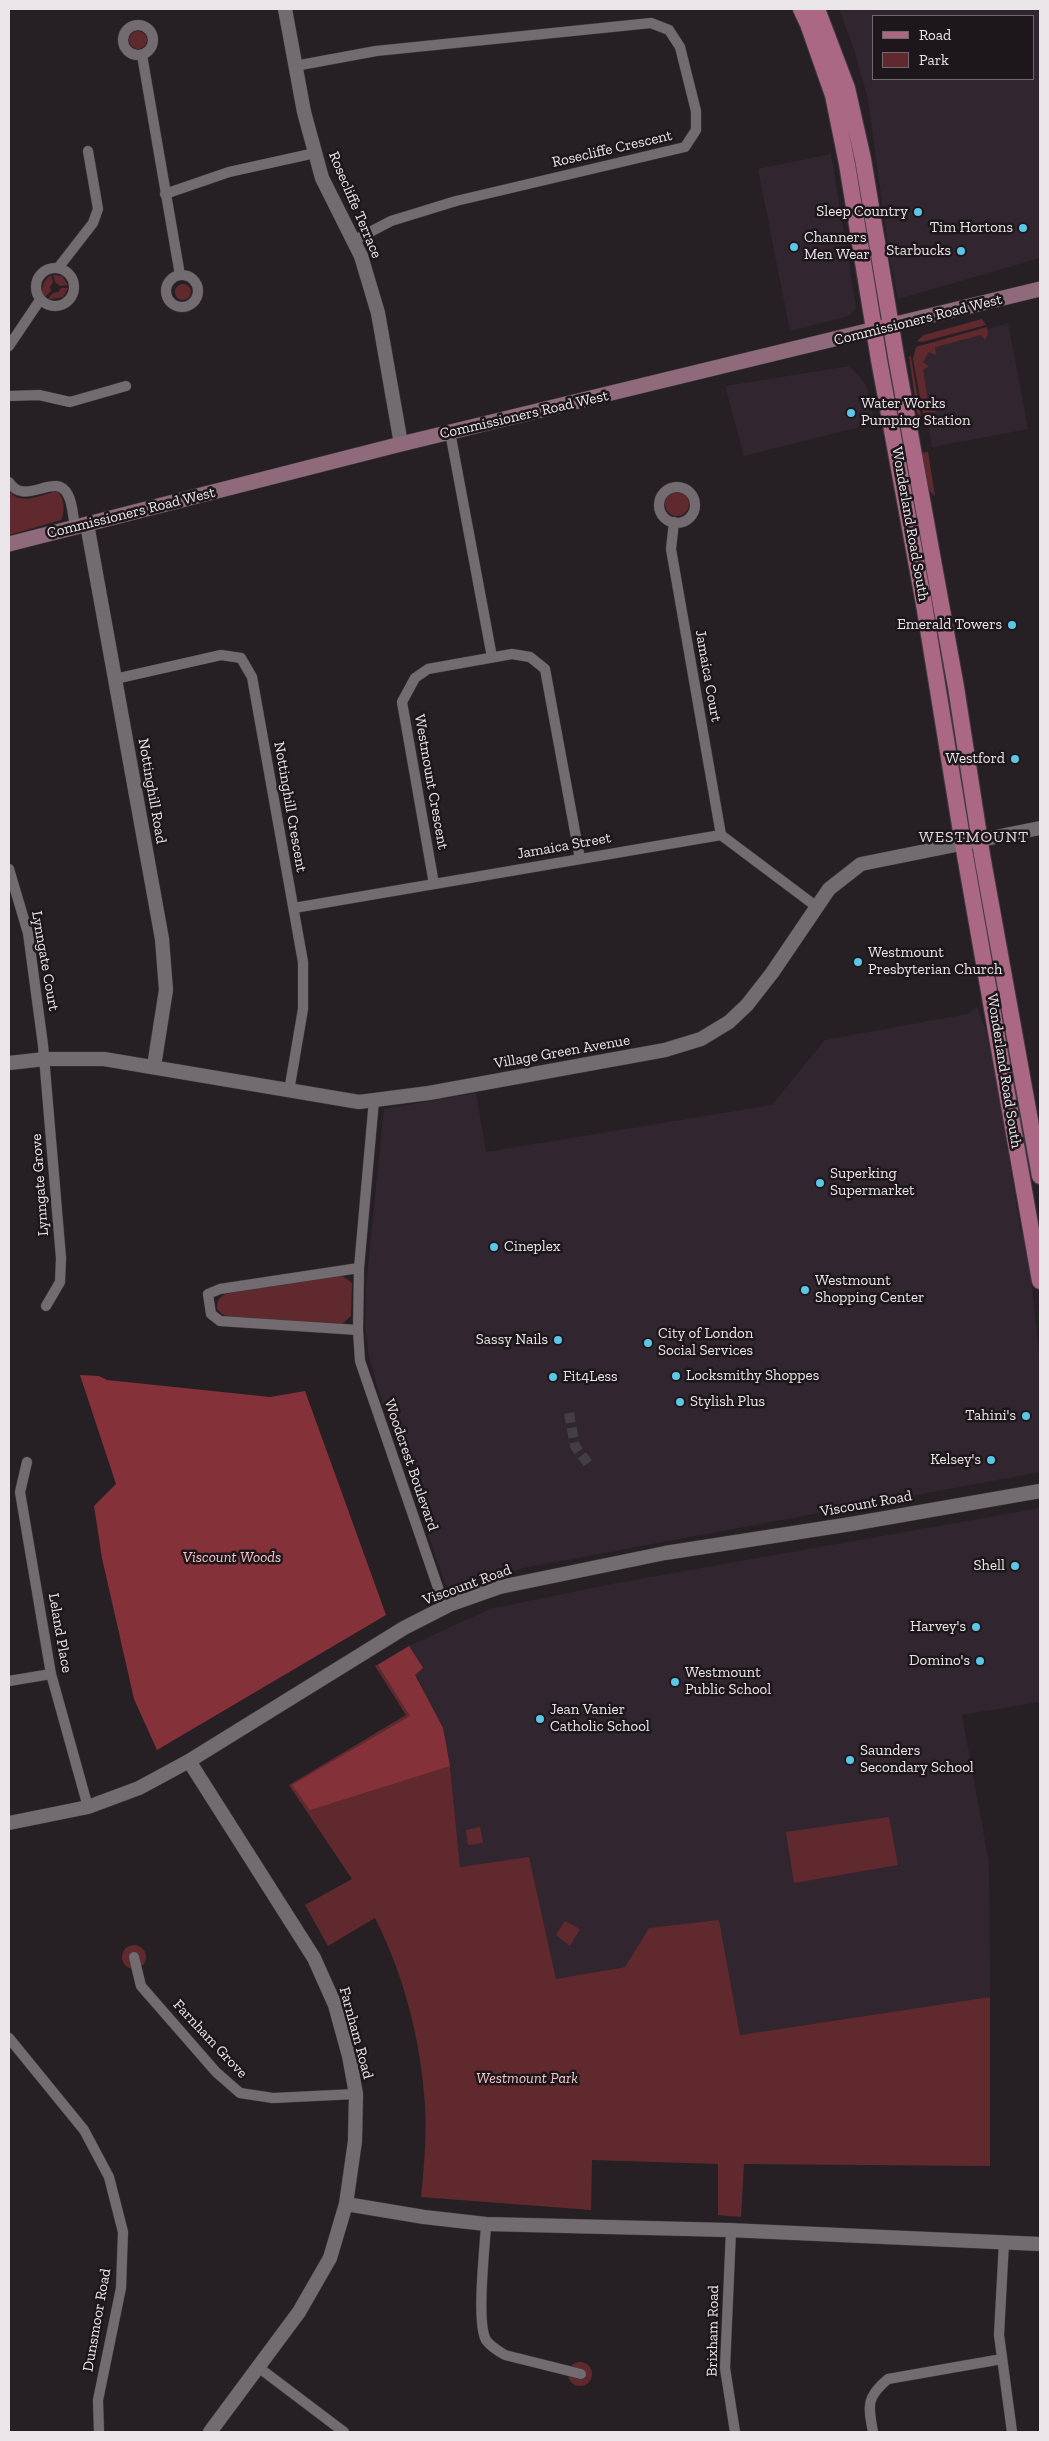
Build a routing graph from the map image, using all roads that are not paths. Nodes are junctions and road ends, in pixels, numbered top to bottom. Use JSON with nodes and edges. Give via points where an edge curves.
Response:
{"nodes":[{"id":1,"x":285,"y":9,"type":"edge"},
{"id":2,"x":801,"y":9,"type":"edge"},
{"id":3,"x":817,"y":9,"type":"edge"},
{"id":4,"x":142,"y":55,"type":"dead end"},
{"id":5,"x":295,"y":66,"type":"junction"},
{"id":6,"x":88,"y":151,"type":"dead end"},
{"id":7,"x":315,"y":153,"type":"junction"},
{"id":8,"x":165,"y":194,"type":"junction"},
{"id":9,"x":354,"y":241,"type":"junction"},
{"id":10,"x":58,"y":268,"type":"junction"},
{"id":11,"x":180,"y":275,"type":"dead end"},
{"id":12,"x":1040,"y":289,"type":"edge"},
{"id":13,"x":40,"y":300,"type":"junction"},
{"id":14,"x":891,"y":326,"type":"junction"},
{"id":15,"x":875,"y":330,"type":"junction"},
{"id":16,"x":9,"y":346,"type":"edge"},
{"id":17,"x":126,"y":386,"type":"dead end"},
{"id":18,"x":9,"y":396,"type":"edge"},
{"id":19,"x":450,"y":432,"type":"junction"},
{"id":20,"x":401,"y":444,"type":"junction"},
{"id":21,"x":9,"y":482,"type":"edge"},
{"id":22,"x":674,"y":522,"type":"dead end"},
{"id":23,"x":81,"y":525,"type":"junction"},
{"id":24,"x":9,"y":544,"type":"edge"},
{"id":25,"x":492,"y":657,"type":"junction"},
{"id":26,"x":115,"y":679,"type":"junction"},
{"id":27,"x":1040,"y":828,"type":"edge"},
{"id":28,"x":721,"y":835,"type":"junction"},
{"id":29,"x":980,"y":841,"type":"junction"},
{"id":30,"x":963,"y":844,"type":"junction"},
{"id":31,"x":580,"y":859,"type":"junction"},
{"id":32,"x":9,"y":869,"type":"edge"},
{"id":33,"x":434,"y":884,"type":"junction"},
{"id":34,"x":816,"y":907,"type":"junction"},
{"id":35,"x":294,"y":908,"type":"junction"},
{"id":36,"x":45,"y":1059,"type":"junction"},
{"id":37,"x":9,"y":1063,"type":"edge"},
{"id":38,"x":154,"y":1066,"type":"junction"},
{"id":39,"x":289,"y":1091,"type":"junction"},
{"id":40,"x":374,"y":1100,"type":"junction"},
{"id":41,"x":1040,"y":1176,"type":"edge"},
{"id":42,"x":359,"y":1268,"type":"junction"},
{"id":43,"x":1040,"y":1281,"type":"edge"},
{"id":44,"x":46,"y":1306,"type":"dead end"},
{"id":45,"x":358,"y":1330,"type":"junction"},
{"id":46,"x":28,"y":1462,"type":"dead end"},
{"id":47,"x":1040,"y":1491,"type":"edge"},
{"id":48,"x":445,"y":1608,"type":"junction"},
{"id":49,"x":51,"y":1674,"type":"junction"},
{"id":50,"x":9,"y":1681,"type":"edge"},
{"id":51,"x":189,"y":1761,"type":"junction"},
{"id":52,"x":88,"y":1807,"type":"junction"},
{"id":53,"x":9,"y":1823,"type":"edge"},
{"id":54,"x":134,"y":1957,"type":"dead end"},
{"id":55,"x":10,"y":2043,"type":"edge"},
{"id":56,"x":356,"y":2094,"type":"junction"},
{"id":57,"x":346,"y":2204,"type":"junction"},
{"id":58,"x":486,"y":2224,"type":"junction"},
{"id":59,"x":731,"y":2230,"type":"junction"},
{"id":60,"x":1004,"y":2242,"type":"junction"},
{"id":61,"x":1040,"y":2244,"type":"edge"},
{"id":62,"x":1002,"y":2359,"type":"junction"},
{"id":63,"x":258,"y":2366,"type":"junction"},
{"id":64,"x":581,"y":2374,"type":"dead end"},
{"id":65,"x":99,"y":2432,"type":"edge"},
{"id":66,"x":210,"y":2432,"type":"edge"},
{"id":67,"x":344,"y":2432,"type":"edge"},
{"id":68,"x":735,"y":2432,"type":"edge"},
{"id":69,"x":872,"y":2432,"type":"edge"},
{"id":70,"x":1012,"y":2432,"type":"edge"}],
"edges":[{"from":1,"to":5,"type":"street","name":"Rosecliffe Terrace"},
{"from":2,"to":15,"type":"main road","name":"Wonderland Road South","via":[[833,95]]},
{"from":3,"to":14,"type":"main road","name":"Wonderland Road South","via":[[847,88],[858,133]]},
{"from":4,"to":8,"type":"street"},
{"from":5,"to":7,"type":"street","name":"Rosecliffe Terrace"},
{"from":5,"to":9,"type":"street","name":"Rosecliffe Crescent","via":[[376,52],[651,23],[670,30],[680,47],[696,111],[696,130],[685,147],[456,201],[391,220]]},
{"from":6,"to":10,"type":"street","via":[[98,209],[93,223]]},
{"from":7,"to":8,"type":"street","via":[[229,172]]},
{"from":7,"to":9,"type":"street","name":"Rosecliffe Terrace","via":[[322,178]]},
{"from":8,"to":11,"type":"street"},
{"from":9,"to":20,"type":"street","name":"Rosecliffe Terrace","via":[[378,313]]},
{"from":10,"to":13,"type":"street","via":[[47,270],[38,278],[36,289]]},
{"from":10,"to":13,"type":"street","via":[[70,275],[73,281],[70,300],[51,306]]},
{"from":12,"to":14,"type":"main road","name":"Commissioners Road West"},
{"from":13,"to":16,"type":"street"},
{"from":14,"to":15,"type":"main road","name":"Commissioners Road West"},
{"from":14,"to":29,"type":"main road","name":"Wonderland Road South","via":[[956,686]]},
{"from":15,"to":19,"type":"main road","name":"Commissioners Road West"},
{"from":15,"to":30,"type":"main road","name":"Wonderland Road South","via":[[930,633]]},
{"from":17,"to":18,"type":"street","via":[[70,402],[40,395]]},
{"from":19,"to":20,"type":"main road","name":"Commissioners Road West"},
{"from":19,"to":25,"type":"street"},
{"from":20,"to":23,"type":"main road","name":"Commissioners Road West"},
{"from":21,"to":23,"type":"street","via":[[13,489],[23,493],[51,486],[61,488],[68,495]]},
{"from":22,"to":28,"type":"street","name":"Jamaica Court","via":[[670,549]]},
{"from":23,"to":24,"type":"main road","name":"Commissioners Road West"},
{"from":23,"to":26,"type":"street","name":"Nottinghill Road"},
{"from":25,"to":31,"type":"street","name":"Westmount Crescent","via":[[512,654],[530,657],[545,669]]},
{"from":25,"to":33,"type":"street","name":"Westmount Crescent","via":[[428,669],[415,678],[402,702]]},
{"from":26,"to":35,"type":"street","name":"Nottinghill Crescent","via":[[221,655],[241,658],[252,677]]},
{"from":26,"to":38,"type":"street","name":"Nottinghill Road","via":[[162,939],[166,990]]},
{"from":27,"to":29,"type":"street","name":"Village Green Avenue"},
{"from":28,"to":31,"type":"street","name":"Jamaica Street"},
{"from":28,"to":34,"type":"street"},
{"from":29,"to":30,"type":"street","name":"Village Green Avenue"},
{"from":29,"to":41,"type":"main road","name":"Wonderland Road South"},
{"from":30,"to":34,"type":"street","name":"Village Green Avenue","via":[[861,864],[829,888]]},
{"from":30,"to":43,"type":"main road","name":"Wonderland Road South"},
{"from":31,"to":33,"type":"street","name":"Jamaica Street"},
{"from":32,"to":36,"type":"street","name":"Lynngate Court","via":[[28,933]]},
{"from":33,"to":35,"type":"street","name":"Jamaica Street"},
{"from":34,"to":40,"type":"street","name":"Village Green Avenue","via":[[747,1005],[729,1022],[701,1039],[665,1050]]},
{"from":35,"to":39,"type":"street","name":"Nottinghill Crescent","via":[[303,962],[303,1009]]},
{"from":36,"to":37,"type":"street","name":"Village Green Avenue"},
{"from":36,"to":38,"type":"street","name":"Village Green Avenue","via":[[104,1059]]},
{"from":36,"to":44,"type":"street","name":"Lynngate Grove","via":[[61,1258],[60,1282]]},
{"from":38,"to":39,"type":"street","name":"Village Green Avenue"},
{"from":39,"to":40,"type":"street","name":"Village Green Avenue","via":[[358,1102]]},
{"from":40,"to":42,"type":"street","name":"Woodcrest Boulevard"},
{"from":42,"to":45,"type":"street","name":"Woodcrest Boulevard"},
{"from":42,"to":45,"type":"street","via":[[220,1289],[208,1294],[211,1314],[220,1321]]},
{"from":45,"to":48,"type":"street","name":"Woodcrest Boulevard","via":[[360,1361]]},
{"from":46,"to":49,"type":"street","name":"Leland Place","via":[[20,1492]]},
{"from":47,"to":48,"type":"street","name":"Viscount Road","via":[[665,1552],[500,1587]]},
{"from":48,"to":51,"type":"street","name":"Viscount Road","via":[[404,1628]]},
{"from":49,"to":50,"type":"street"},
{"from":49,"to":52,"type":"street","name":"Leland Place"},
{"from":51,"to":52,"type":"street","name":"Viscount Road","via":[[139,1788]]},
{"from":51,"to":56,"type":"street","name":"Farnham Road","via":[[314,1958],[335,2005]]},
{"from":52,"to":53,"type":"street","name":"Viscount Road"},
{"from":54,"to":56,"type":"street","name":"Farnham Grove","via":[[140,1986],[216,2072],[240,2092],[273,2098]]},
{"from":55,"to":65,"type":"street","name":"Dunsmoor Road","via":[[84,2130],[108,2177],[123,2232],[120,2288],[98,2400]]},
{"from":56,"to":57,"type":"street","name":"Farnham Road","via":[[355,2141]]},
{"from":57,"to":58,"type":"street"},
{"from":57,"to":63,"type":"street","name":"Farnham Road","via":[[330,2258],[299,2312]]},
{"from":58,"to":59,"type":"street"},
{"from":58,"to":64,"type":"street","via":[[481,2322],[486,2340],[504,2355]]},
{"from":59,"to":60,"type":"street"},
{"from":59,"to":68,"type":"street","name":"Brixham Road","via":[[724,2368]]},
{"from":60,"to":61,"type":"street"},
{"from":60,"to":62,"type":"street"},
{"from":62,"to":69,"type":"street","via":[[888,2379],[875,2390],[869,2409]]},
{"from":62,"to":70,"type":"street"},
{"from":63,"to":66,"type":"street","name":"Farnham Road"},
{"from":63,"to":67,"type":"street"}]}
